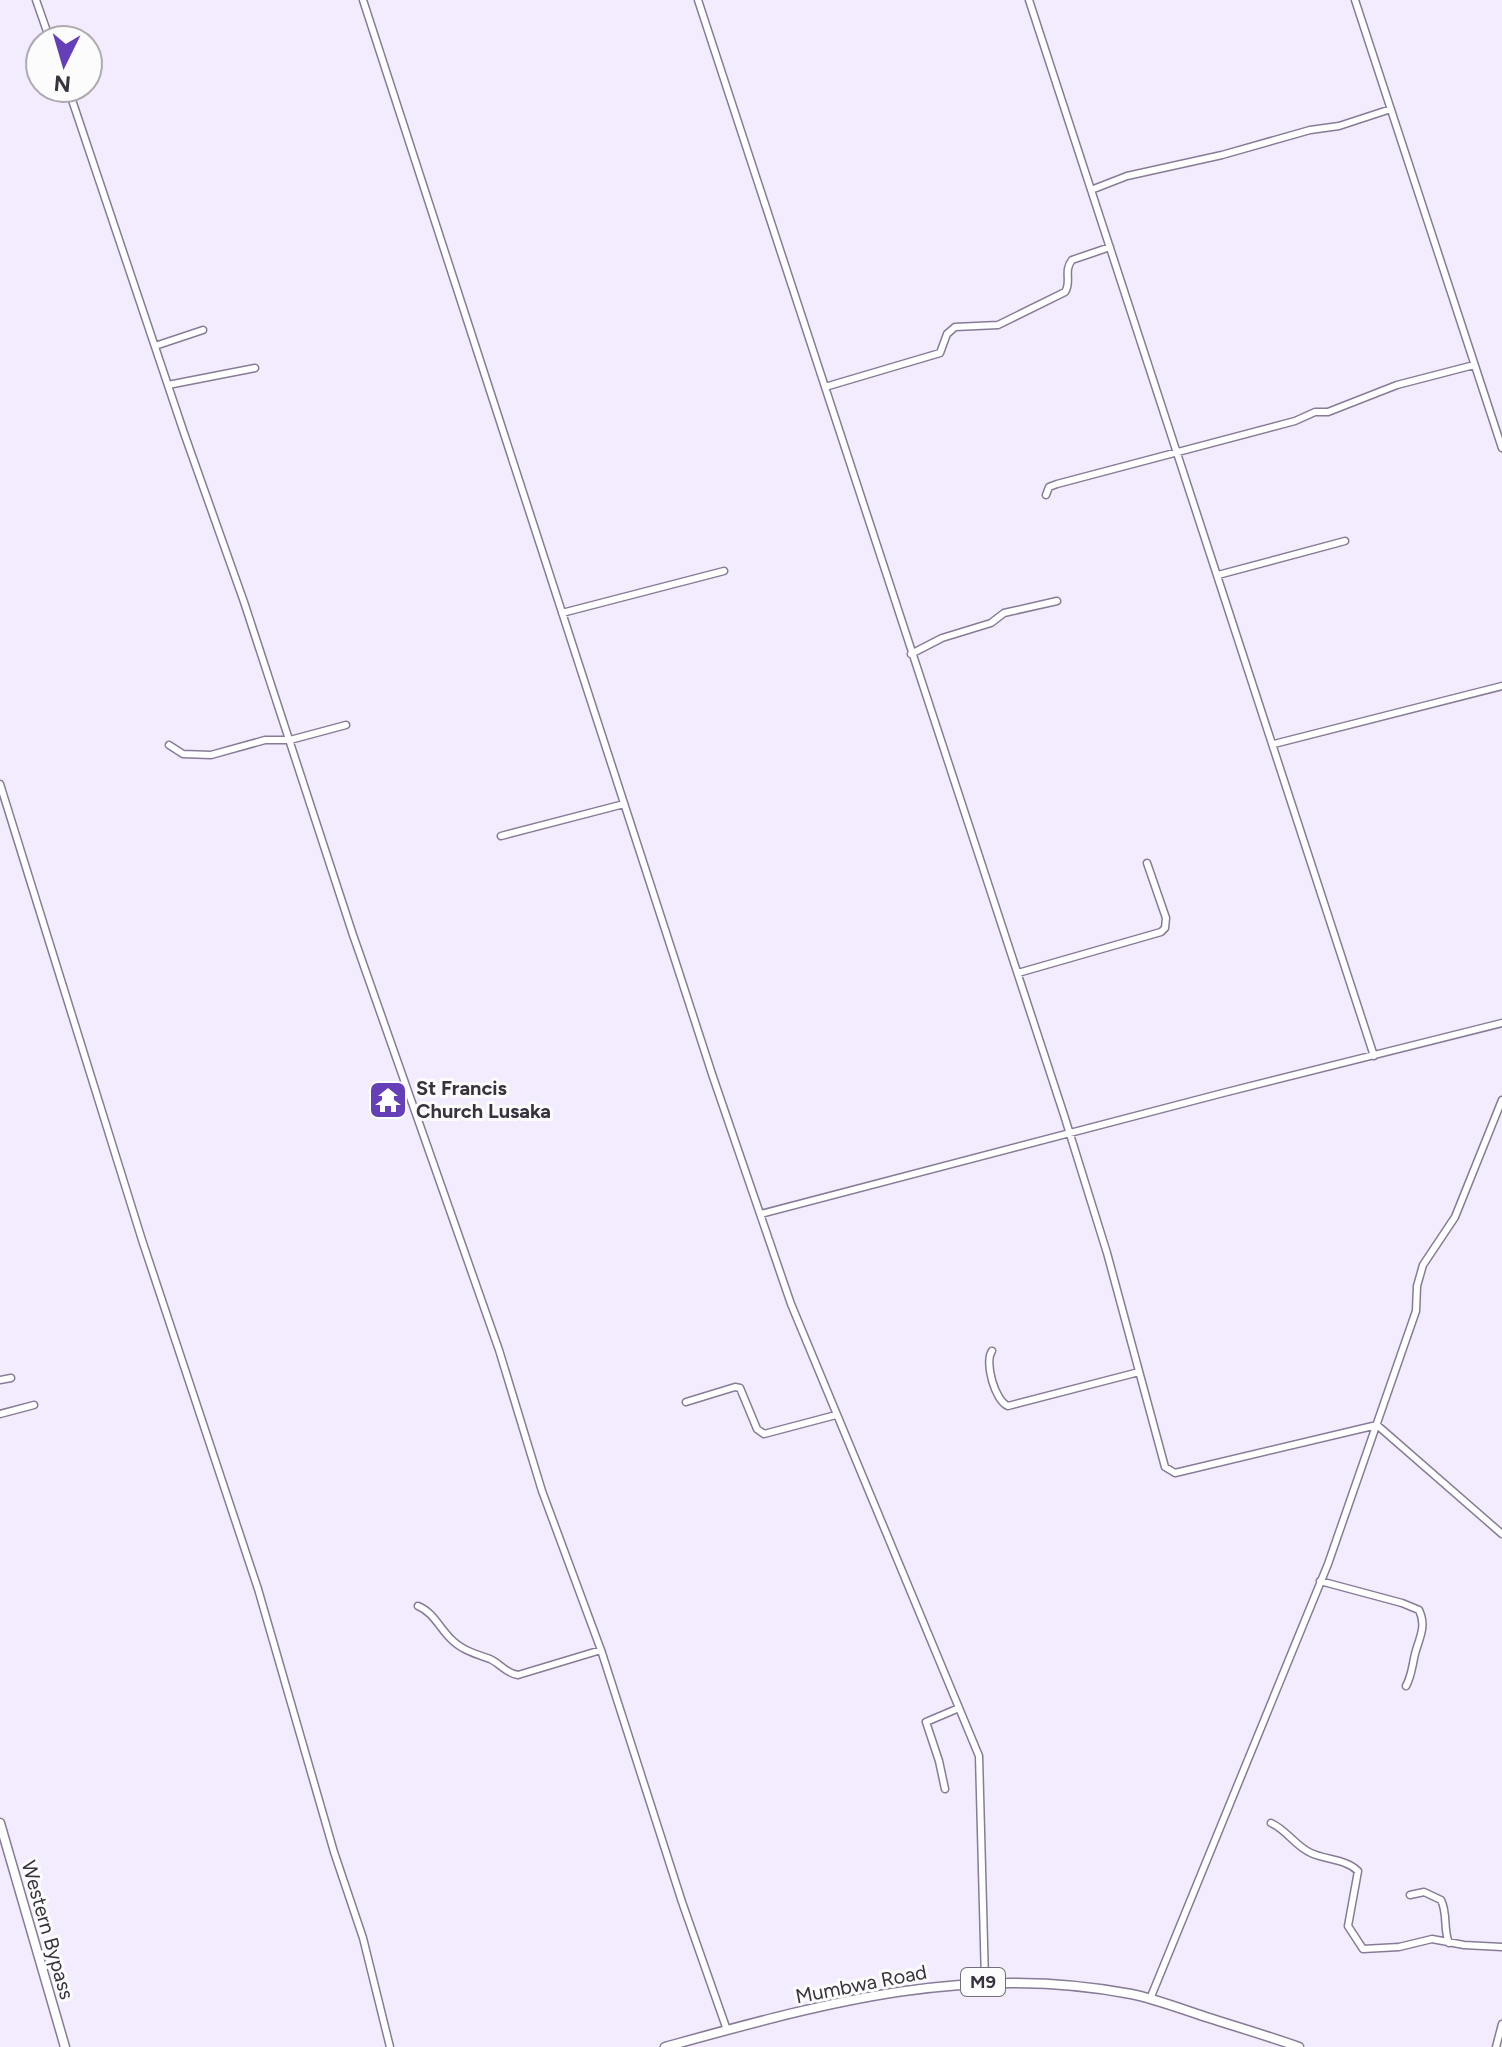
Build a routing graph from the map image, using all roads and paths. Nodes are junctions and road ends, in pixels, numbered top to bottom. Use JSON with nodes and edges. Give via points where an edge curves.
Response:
{"nodes":[{"id":1,"x":36,"y":0,"type":"edge"},
{"id":2,"x":363,"y":0,"type":"edge"},
{"id":3,"x":698,"y":0,"type":"edge"},
{"id":4,"x":1029,"y":0,"type":"edge"},
{"id":5,"x":1355,"y":0,"type":"edge"},
{"id":6,"x":44,"y":24,"type":"edge"},
{"id":7,"x":73,"y":104,"type":"edge"},
{"id":8,"x":1391,"y":109,"type":"junction"},
{"id":9,"x":1091,"y":190,"type":"junction"},
{"id":10,"x":1110,"y":247,"type":"junction"},
{"id":11,"x":203,"y":330,"type":"dead end"},
{"id":12,"x":155,"y":346,"type":"junction"},
{"id":13,"x":1474,"y":365,"type":"junction"},
{"id":14,"x":255,"y":368,"type":"dead end"},
{"id":15,"x":168,"y":385,"type":"junction"},
{"id":16,"x":825,"y":387,"type":"junction"},
{"id":17,"x":1502,"y":445,"type":"edge"},
{"id":18,"x":1178,"y":450,"type":"junction"},
{"id":19,"x":1046,"y":495,"type":"dead end"},
{"id":20,"x":1345,"y":541,"type":"dead end"},
{"id":21,"x":724,"y":571,"type":"dead end"},
{"id":22,"x":1218,"y":575,"type":"junction"},
{"id":23,"x":1057,"y":601,"type":"dead end"},
{"id":24,"x":562,"y":613,"type":"junction"},
{"id":25,"x":911,"y":654,"type":"junction"},
{"id":26,"x":1502,"y":686,"type":"edge"},
{"id":27,"x":346,"y":725,"type":"dead end"},
{"id":28,"x":290,"y":740,"type":"junction"},
{"id":29,"x":1274,"y":744,"type":"junction"},
{"id":30,"x":169,"y":745,"type":"dead end"},
{"id":31,"x":0,"y":784,"type":"edge"},
{"id":32,"x":624,"y":804,"type":"junction"},
{"id":33,"x":501,"y":836,"type":"dead end"},
{"id":34,"x":1147,"y":863,"type":"dead end"},
{"id":35,"x":1018,"y":973,"type":"junction"},
{"id":36,"x":1502,"y":1023,"type":"edge"},
{"id":37,"x":1374,"y":1056,"type":"junction"},
{"id":38,"x":1502,"y":1100,"type":"edge"},
{"id":39,"x":1068,"y":1133,"type":"junction"},
{"id":40,"x":761,"y":1214,"type":"junction"},
{"id":41,"x":992,"y":1351,"type":"dead end"},
{"id":42,"x":1139,"y":1372,"type":"junction"},
{"id":43,"x":11,"y":1378,"type":"dead end"},
{"id":44,"x":0,"y":1380,"type":"edge"},
{"id":45,"x":686,"y":1402,"type":"dead end"},
{"id":46,"x":34,"y":1405,"type":"dead end"},
{"id":47,"x":0,"y":1414,"type":"edge"},
{"id":48,"x":836,"y":1415,"type":"junction"},
{"id":49,"x":1377,"y":1425,"type":"junction"},
{"id":50,"x":1502,"y":1534,"type":"edge"},
{"id":51,"x":1320,"y":1581,"type":"junction"},
{"id":52,"x":418,"y":1606,"type":"dead end"},
{"id":53,"x":601,"y":1650,"type":"junction"},
{"id":54,"x":1406,"y":1686,"type":"dead end"},
{"id":55,"x":959,"y":1708,"type":"junction"},
{"id":56,"x":945,"y":1789,"type":"dead end"},
{"id":57,"x":0,"y":1823,"type":"edge"},
{"id":58,"x":1271,"y":1823,"type":"dead end"},
{"id":59,"x":1410,"y":1895,"type":"dead end"},
{"id":60,"x":1449,"y":1943,"type":"junction"},
{"id":61,"x":1502,"y":1947,"type":"edge"},
{"id":62,"x":985,"y":1981,"type":"junction"},
{"id":63,"x":1150,"y":1999,"type":"junction"},
{"id":64,"x":1502,"y":2024,"type":"edge"},
{"id":65,"x":727,"y":2030,"type":"junction"},
{"id":66,"x":1287,"y":2045,"type":"edge"},
{"id":67,"x":65,"y":2047,"type":"edge"},
{"id":68,"x":390,"y":2047,"type":"edge"},
{"id":69,"x":665,"y":2047,"type":"edge"},
{"id":70,"x":1299,"y":2047,"type":"edge"},
{"id":71,"x":1496,"y":2047,"type":"edge"}],
"edges":[{"from":1,"to":6,"type":"street"},
{"from":2,"to":24,"type":"street"},
{"from":3,"to":16,"type":"street"},
{"from":4,"to":9,"type":"street"},
{"from":5,"to":8,"type":"street"},
{"from":7,"to":12,"type":"street"},
{"from":8,"to":9,"type":"street","via":[[1127,176]]},
{"from":8,"to":13,"type":"street"},
{"from":9,"to":10,"type":"street"},
{"from":10,"to":16,"type":"street","via":[[1072,260],[1065,292],[1011,319],[998,325],[955,327],[940,353]]},
{"from":10,"to":18,"type":"street"},
{"from":11,"to":12,"type":"street"},
{"from":12,"to":15,"type":"street"},
{"from":13,"to":17,"type":"street"},
{"from":13,"to":18,"type":"street","via":[[1397,385],[1328,412]]},
{"from":14,"to":15,"type":"street"},
{"from":15,"to":28,"type":"street"},
{"from":16,"to":25,"type":"street"},
{"from":18,"to":19,"type":"street","via":[[1057,484]]},
{"from":18,"to":22,"type":"street"},
{"from":20,"to":22,"type":"street"},
{"from":21,"to":24,"type":"street"},
{"from":22,"to":29,"type":"street"},
{"from":23,"to":25,"type":"street","via":[[1004,613]]},
{"from":24,"to":32,"type":"street"},
{"from":25,"to":35,"type":"street"},
{"from":26,"to":29,"type":"street"},
{"from":27,"to":28,"type":"street"},
{"from":28,"to":30,"type":"street","via":[[265,740],[201,755],[179,753]]},
{"from":28,"to":53,"type":"street","via":[[499,1350],[542,1491]]},
{"from":29,"to":37,"type":"street"},
{"from":31,"to":68,"type":"street","via":[[258,1589],[363,1938]]},
{"from":32,"to":33,"type":"street"},
{"from":32,"to":40,"type":"street"},
{"from":34,"to":35,"type":"street","via":[[1166,918],[1161,932]]},
{"from":35,"to":39,"type":"street"},
{"from":36,"to":37,"type":"street"},
{"from":37,"to":39,"type":"street"},
{"from":38,"to":49,"type":"street","via":[[1455,1217],[1423,1265],[1416,1311]]},
{"from":39,"to":40,"type":"street"},
{"from":39,"to":42,"type":"street"},
{"from":40,"to":48,"type":"street"},
{"from":41,"to":42,"type":"street","via":[[988,1362],[999,1400],[1008,1406]]},
{"from":42,"to":49,"type":"street","via":[[1171,1473]]},
{"from":43,"to":44,"type":"street"},
{"from":45,"to":48,"type":"street","via":[[740,1388],[764,1434]]},
{"from":46,"to":47,"type":"street"},
{"from":48,"to":55,"type":"street"},
{"from":49,"to":50,"type":"street"},
{"from":49,"to":51,"type":"street"},
{"from":51,"to":54,"type":"street","via":[[1419,1610],[1422,1636]]},
{"from":51,"to":63,"type":"street"},
{"from":52,"to":53,"type":"street","via":[[454,1643],[493,1660],[508,1674]]},
{"from":53,"to":65,"type":"street"},
{"from":55,"to":56,"type":"street","via":[[926,1722]]},
{"from":55,"to":62,"type":"street","via":[[981,1770]]},
{"from":57,"to":67,"type":"main road","name":"Western Bypass"},
{"from":58,"to":60,"type":"street","via":[[1310,1852],[1358,1871],[1348,1926],[1361,1948],[1399,1947],[1426,1939]]},
{"from":59,"to":60,"type":"street","via":[[1424,1892],[1441,1900]]},
{"from":60,"to":61,"type":"street"},
{"from":62,"to":63,"type":"main road","name":"Mumbwa Road","number":"M9"},
{"from":62,"to":65,"type":"main road","name":"Mumbwa Road","number":"M9","via":[[864,1996]]},
{"from":63,"to":66,"type":"main road","name":"Mumbwa Road","number":"M9"},
{"from":64,"to":71,"type":"street"},
{"from":65,"to":69,"type":"main road","name":"Mumbwa Road","number":"M9"},
{"from":66,"to":70,"type":"main road","name":"Mumbwa Road","number":"M9"}]}
